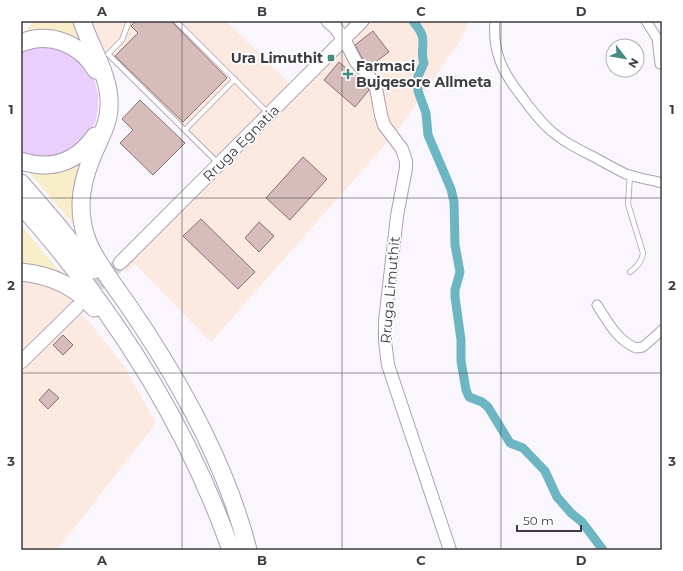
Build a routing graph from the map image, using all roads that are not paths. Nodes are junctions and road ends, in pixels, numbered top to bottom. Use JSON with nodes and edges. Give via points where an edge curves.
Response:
{"nodes":[{"id":1,"x":82,"y":21,"type":"edge"},
{"id":2,"x":129,"y":21,"type":"edge"},
{"id":3,"x":176,"y":21,"type":"edge"},
{"id":4,"x":328,"y":21,"type":"edge"},
{"id":5,"x":362,"y":21,"type":"edge"},
{"id":6,"x":495,"y":21,"type":"edge"},
{"id":7,"x":646,"y":21,"type":"edge"},
{"id":8,"x":344,"y":39,"type":"junction"},
{"id":9,"x":21,"y":43,"type":"edge"},
{"id":10,"x":660,"y":64,"type":"dead end"},
{"id":11,"x":235,"y":79,"type":"junction"},
{"id":12,"x":270,"y":114,"type":"junction"},
{"id":13,"x":185,"y":130,"type":"junction"},
{"id":14,"x":21,"y":161,"type":"edge"},
{"id":15,"x":220,"y":164,"type":"junction"},
{"id":16,"x":630,"y":175,"type":"junction"},
{"id":17,"x":21,"y":183,"type":"edge"},
{"id":18,"x":662,"y":183,"type":"edge"},
{"id":19,"x":21,"y":205,"type":"edge"},
{"id":20,"x":120,"y":263,"type":"tunnel mouth"},
{"id":21,"x":21,"y":272,"type":"edge"},
{"id":22,"x":630,"y":272,"type":"dead end"},
{"id":23,"x":597,"y":305,"type":"dead end"},
{"id":24,"x":77,"y":307,"type":"tunnel mouth"},
{"id":25,"x":662,"y":330,"type":"edge"},
{"id":26,"x":21,"y":362,"type":"edge"},
{"id":27,"x":181,"y":419,"type":"junction"},
{"id":28,"x":193,"y":444,"type":"junction"},
{"id":29,"x":224,"y":550,"type":"edge"},
{"id":30,"x":231,"y":550,"type":"edge"},
{"id":31,"x":247,"y":550,"type":"edge"},
{"id":32,"x":450,"y":550,"type":"edge"}],
"edges":[{"from":1,"to":27,"type":"highway","via":[[105,77],[110,106],[106,125],[83,180],[80,205],[83,228],[97,262],[168,368]]},
{"from":2,"to":13,"type":"lane","via":[[122,40],[108,54]]},
{"from":3,"to":11,"type":"lane"},
{"from":4,"to":8,"type":"main road"},
{"from":5,"to":8,"type":"main road","name":"Rruga Egnatia"},
{"from":6,"to":16,"type":"street","via":[[495,43],[502,69],[538,117],[549,129],[573,146]]},
{"from":7,"to":10,"type":"street","via":[[657,38]]},
{"from":8,"to":12,"type":"main road","name":"Rruga Egnatia"},
{"from":8,"to":32,"type":"street","name":"Rruga Limuthit","via":[[356,62],[374,80],[384,125],[405,155],[406,168],[397,216],[386,321],[386,354]]},
{"from":9,"to":14,"type":"highway","via":[[53,39],[78,50],[95,68],[105,99],[98,129],[81,152],[62,162],[43,166]]},
{"from":11,"to":12,"type":"lane"},
{"from":11,"to":13,"type":"lane"},
{"from":12,"to":15,"type":"main road","name":"Rruga Egnatia"},
{"from":13,"to":15,"type":"lane"},
{"from":15,"to":20,"type":"main road","name":"Rruga Egnatia"},
{"from":16,"to":18,"type":"street"},
{"from":16,"to":22,"type":"lane","via":[[628,204],[643,253],[636,268]]},
{"from":17,"to":27,"type":"highway","via":[[77,249],[131,322],[157,363]]},
{"from":19,"to":27,"type":"highway","via":[[99,300],[158,391]]},
{"from":21,"to":27,"type":"highway","via":[[57,280],[73,288],[87,300],[122,347],[155,400]]},
{"from":23,"to":25,"type":"street","via":[[613,331],[636,348],[643,347]]},
{"from":24,"to":26,"type":"main road"},
{"from":27,"to":28,"type":"highway"},
{"from":27,"to":28,"type":"highway"},
{"from":28,"to":29,"type":"highway","via":[[210,514]]},
{"from":28,"to":30,"type":"highway"},
{"from":28,"to":31,"type":"highway","via":[[230,506]]}]}
